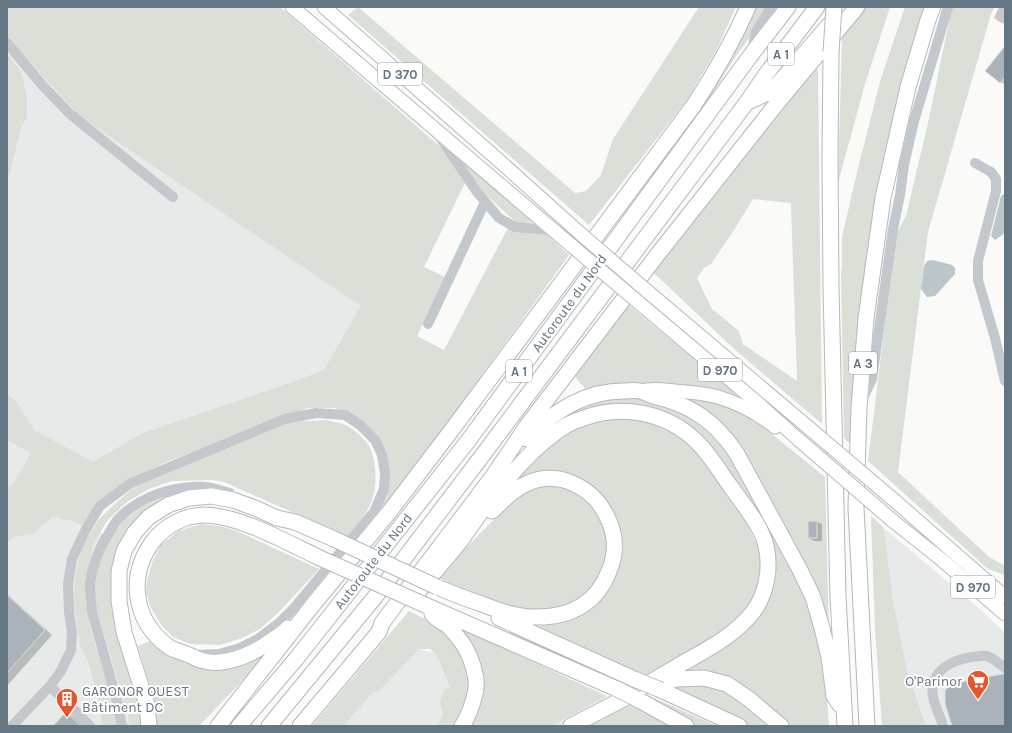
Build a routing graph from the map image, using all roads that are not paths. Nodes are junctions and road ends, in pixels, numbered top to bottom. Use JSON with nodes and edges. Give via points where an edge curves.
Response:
{"nodes":[{"id":1,"x":292,"y":7,"type":"edge"},
{"id":2,"x":324,"y":7,"type":"edge"},
{"id":3,"x":748,"y":7,"type":"edge"},
{"id":4,"x":771,"y":7,"type":"edge"},
{"id":5,"x":788,"y":7,"type":"edge"},
{"id":6,"x":817,"y":7,"type":"edge"},
{"id":7,"x":834,"y":7,"type":"edge"},
{"id":8,"x":846,"y":7,"type":"edge"},
{"id":9,"x":857,"y":7,"type":"edge"},
{"id":10,"x":933,"y":7,"type":"edge"},
{"id":11,"x":948,"y":7,"type":"edge"},
{"id":12,"x":7,"y":43,"type":"edge"},
{"id":13,"x":751,"y":55,"type":"junction"},
{"id":14,"x":747,"y":102,"type":"junction"},
{"id":15,"x":433,"y":128,"type":"junction"},
{"id":16,"x":476,"y":141,"type":"joint"},
{"id":17,"x":469,"y":158,"type":"joint"},
{"id":18,"x":975,"y":163,"type":"dead end"},
{"id":19,"x":173,"y":197,"type":"dead end"},
{"id":20,"x":485,"y":202,"type":"junction"},
{"id":21,"x":553,"y":230,"type":"junction"},
{"id":22,"x":428,"y":324,"type":"dead end"},
{"id":23,"x":1005,"y":381,"type":"edge"},
{"id":24,"x":640,"y":391,"type":"junction"},
{"id":25,"x":860,"y":405,"type":"junction"},
{"id":26,"x":799,"y":440,"type":"junction"},
{"id":27,"x":493,"y":476,"type":"junction"},
{"id":28,"x":295,"y":522,"type":"junction"},
{"id":29,"x":464,"y":536,"type":"junction"},
{"id":30,"x":439,"y":588,"type":"junction"},
{"id":31,"x":1002,"y":591,"type":"edge"},
{"id":32,"x":425,"y":605,"type":"junction"},
{"id":33,"x":312,"y":606,"type":"junction"},
{"id":34,"x":1005,"y":614,"type":"edge"},
{"id":35,"x":378,"y":632,"type":"junction"},
{"id":36,"x":189,"y":655,"type":"junction"},
{"id":37,"x":1005,"y":668,"type":"edge"},
{"id":38,"x":50,"y":686,"type":"junction"},
{"id":39,"x":617,"y":695,"type":"junction"},
{"id":40,"x":845,"y":720,"type":"edge"},
{"id":41,"x":12,"y":726,"type":"edge"},
{"id":42,"x":90,"y":726,"type":"edge"},
{"id":43,"x":122,"y":726,"type":"edge"},
{"id":44,"x":149,"y":726,"type":"edge"},
{"id":45,"x":218,"y":726,"type":"edge"},
{"id":46,"x":239,"y":726,"type":"edge"},
{"id":47,"x":269,"y":726,"type":"edge"},
{"id":48,"x":300,"y":726,"type":"edge"},
{"id":49,"x":462,"y":726,"type":"edge"},
{"id":50,"x":571,"y":726,"type":"edge"},
{"id":51,"x":686,"y":726,"type":"edge"},
{"id":52,"x":739,"y":726,"type":"edge"},
{"id":53,"x":781,"y":726,"type":"edge"},
{"id":54,"x":867,"y":726,"type":"edge"},
{"id":55,"x":943,"y":726,"type":"edge"}],
"edges":[{"from":1,"to":15,"type":"main road","number":"D 370"},
{"from":2,"to":16,"type":"main road","number":"D 370"},
{"from":3,"to":33,"type":"highway","via":[[728,49],[694,105],[451,431]]},
{"from":4,"to":13,"type":"street","via":[[756,32]]},
{"from":5,"to":13,"type":"highway","name":"Autoroute du Nord","number":"A 1"},
{"from":6,"to":14,"type":"highway","name":"Autoroute du Nord","number":"A 1"},
{"from":7,"to":40,"type":"highway","number":"A 3","bridge":true,"via":[[831,52],[831,287],[838,597]]},
{"from":8,"to":14,"type":"highway","via":[[772,90]]},
{"from":9,"to":27,"type":"highway","via":[[658,254],[526,427]]},
{"from":10,"to":25,"type":"highway","number":"A 3","via":[[908,87],[883,198],[866,318]]},
{"from":11,"to":25,"type":"street","via":[[914,121],[892,236],[872,379]]},
{"from":12,"to":19,"type":"street","via":[[70,114]]},
{"from":13,"to":46,"type":"highway","name":"Autoroute du Nord","number":"A 1","via":[[468,441],[296,659]]},
{"from":14,"to":47,"type":"highway","name":"Autoroute du Nord","number":"A 1","via":[[380,591]]},
{"from":15,"to":17,"type":"main road","number":"D 370"},
{"from":15,"to":20,"type":"street"},
{"from":16,"to":31,"type":"main road","number":"D 970","bridge":true,"via":[[582,236]]},
{"from":17,"to":21,"type":"main road","number":"D 970"},
{"from":18,"to":23,"type":"street","via":[[996,179],[996,191],[978,261],[978,280],[996,338]]},
{"from":20,"to":21,"type":"street","via":[[499,218],[515,227]]},
{"from":20,"to":22,"type":"street"},
{"from":21,"to":26,"type":"main road","number":"D 970","bridge":true},
{"from":24,"to":26,"type":"main road","via":[[649,389],[691,392],[718,397],[745,408],[785,435]]},
{"from":24,"to":27,"type":"highway","via":[[613,391],[593,395],[563,408],[538,428]]},
{"from":24,"to":40,"type":"highway","via":[[679,404],[696,413],[712,424],[737,454],[813,597],[829,657],[834,696]]},
{"from":25,"to":54,"type":"highway","number":"A 3","via":[[856,508]]},
{"from":26,"to":34,"type":"main road","number":"D 970","bridge":true},
{"from":27,"to":35,"type":"highway","via":[[382,623]]},
{"from":28,"to":30,"type":"highway","bridge":true},
{"from":28,"to":43,"type":"street","via":[[258,502],[207,487],[161,492],[131,508],[119,519],[105,539],[95,561],[90,583],[90,599]]},
{"from":28,"to":44,"type":"highway","via":[[233,500],[211,496],[189,498],[168,505],[149,517],[135,532],[124,551],[119,571],[119,601],[124,632],[147,705]]},
{"from":29,"to":30,"type":"highway","via":[[514,490],[527,483],[553,478],[582,487],[605,511],[613,531],[612,564],[601,588],[580,607],[570,612],[537,618],[501,612]]},
{"from":29,"to":35,"type":"highway","via":[[388,628]]},
{"from":29,"to":39,"type":"highway","via":[[521,464],[545,441],[569,424],[594,415],[636,412],[659,417],[696,441],[753,519],[764,539],[768,555],[768,574],[763,593],[753,611],[739,627],[722,640]]},
{"from":30,"to":52,"type":"highway","bridge":true,"via":[[485,612]]},
{"from":32,"to":36,"type":"highway","bridge":true,"via":[[256,528],[216,516],[184,518],[158,535],[147,549],[141,562],[137,590],[142,615],[151,629],[170,648]]},
{"from":32,"to":39,"type":"highway"},
{"from":32,"to":49,"type":"highway","via":[[434,617],[448,626],[460,640],[472,661],[476,681],[473,702]]},
{"from":33,"to":36,"type":"highway","via":[[286,631],[243,657],[220,662],[200,660]]},
{"from":33,"to":45,"type":"highway"},
{"from":35,"to":48,"type":"highway"},
{"from":36,"to":38,"type":"street","via":[[219,654],[240,648],[258,639],[279,623],[374,512],[384,489],[385,473],[382,455],[375,440],[360,425],[345,415],[316,413],[286,419],[131,483],[100,506],[72,559],[68,583],[71,650]]},
{"from":37,"to":55,"type":"street","via":[[988,656],[982,656],[962,659],[946,665],[938,672],[933,685],[933,702]]},
{"from":38,"to":41,"type":"street"},
{"from":38,"to":42,"type":"street"},
{"from":39,"to":50,"type":"highway"},
{"from":39,"to":51,"type":"highway","bridge":true,"via":[[637,699]]},
{"from":39,"to":53,"type":"highway","via":[[676,679],[704,678],[727,684]]}]}
